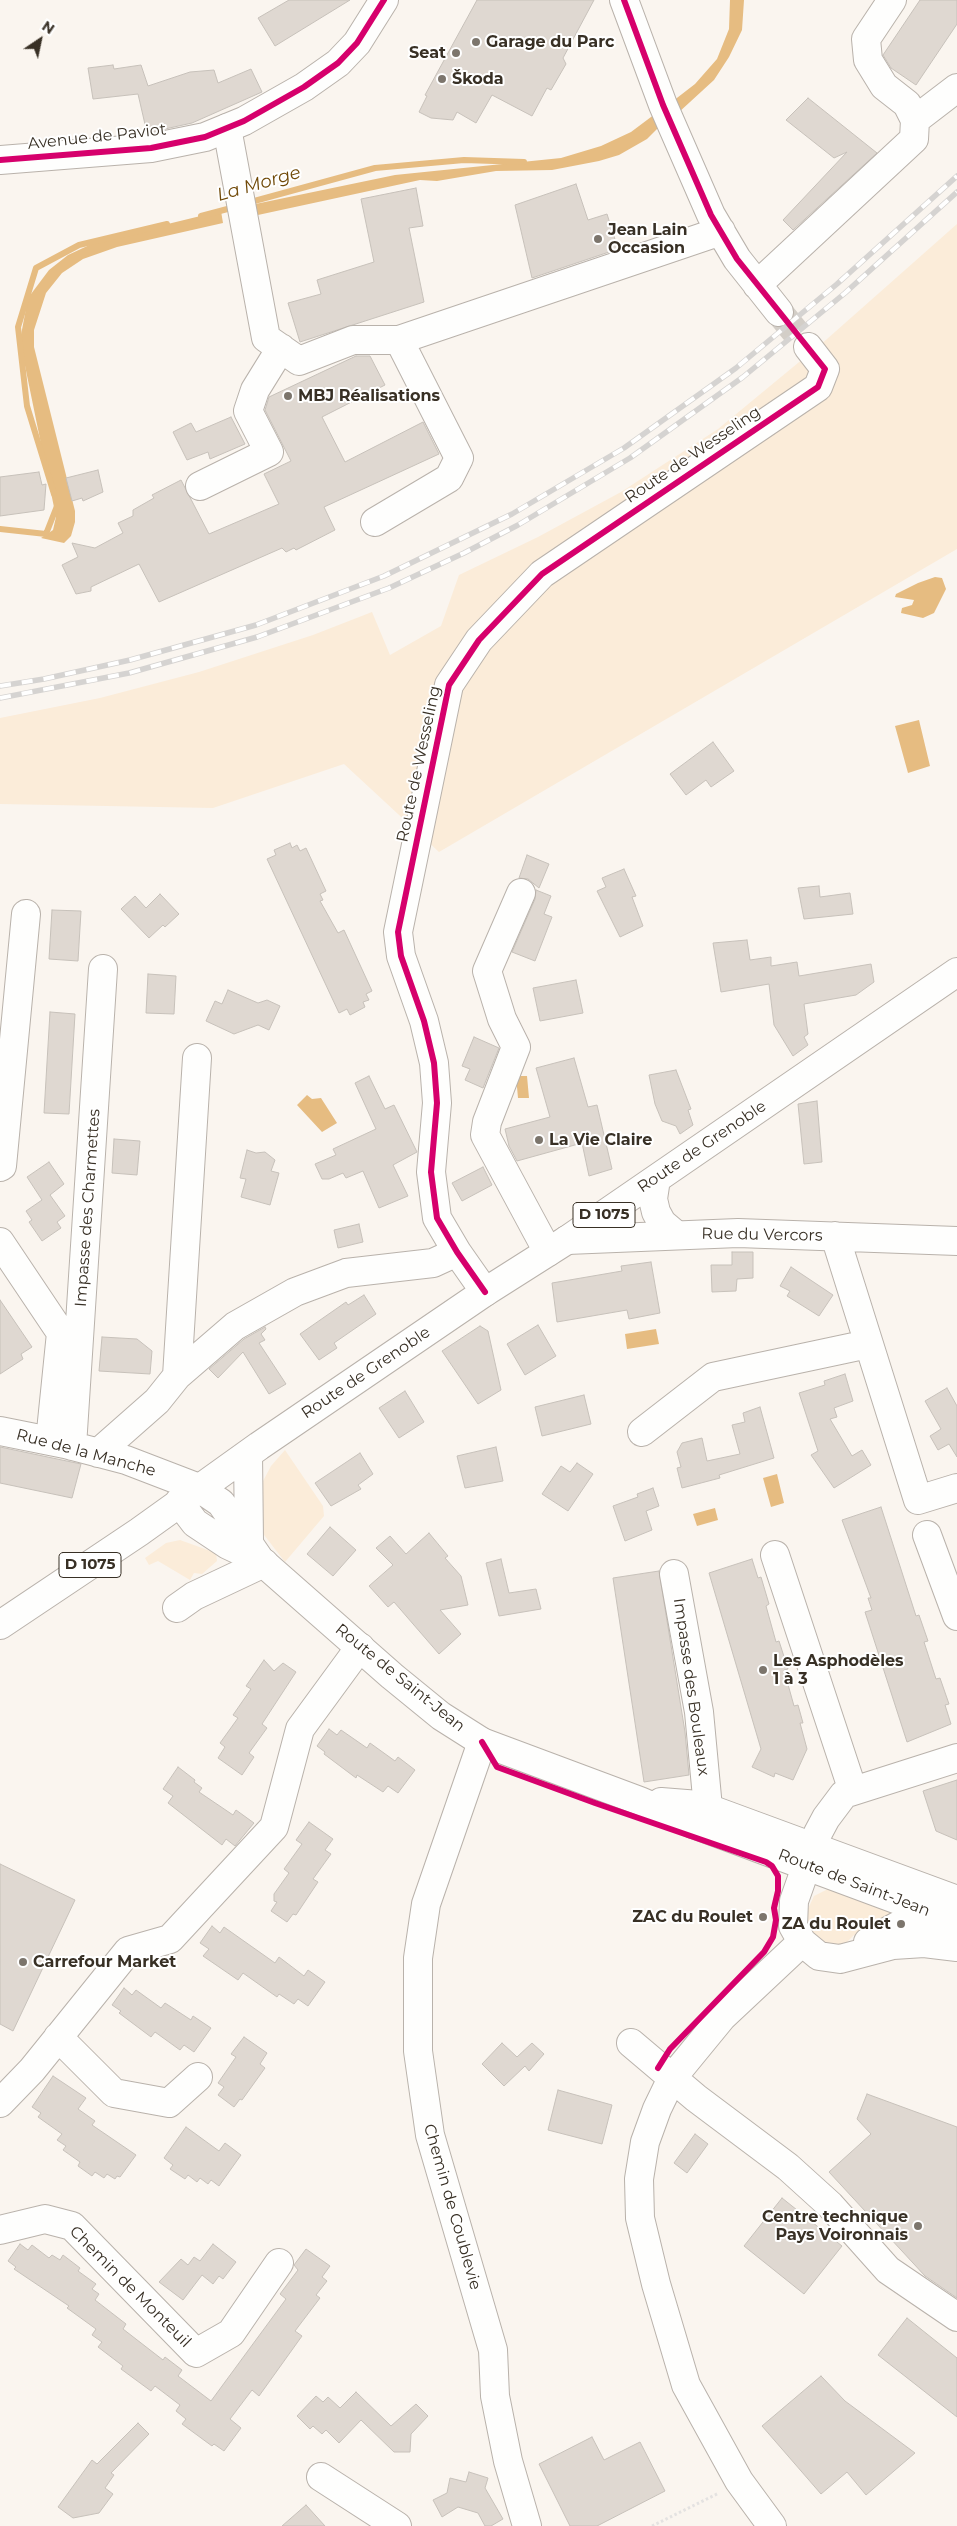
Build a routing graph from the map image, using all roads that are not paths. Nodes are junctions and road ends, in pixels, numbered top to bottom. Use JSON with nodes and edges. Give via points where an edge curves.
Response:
{"nodes":[{"id":1,"x":384,"y":0,"type":"edge"},
{"id":2,"x":624,"y":0,"type":"edge"},
{"id":3,"x":892,"y":0,"type":"edge"},
{"id":4,"x":957,"y":88,"type":"edge"},
{"id":5,"x":915,"y":120,"type":"junction"},
{"id":6,"x":227,"y":128,"type":"junction"},
{"id":7,"x":0,"y":160,"type":"edge"},
{"id":8,"x":721,"y":231,"type":"junction"},
{"id":9,"x":758,"y":285,"type":"junction"},
{"id":10,"x":779,"y":312,"type":"tunnel mouth"},
{"id":11,"x":399,"y":340,"type":"junction"},
{"id":12,"x":808,"y":347,"type":"tunnel mouth"},
{"id":13,"x":281,"y":348,"type":"junction"},
{"id":14,"x":200,"y":486,"type":"dead end"},
{"id":15,"x":375,"y":522,"type":"dead end"},
{"id":16,"x":521,"y":894,"type":"dead end"},
{"id":17,"x":26,"y":914,"type":"dead end"},
{"id":18,"x":103,"y":969,"type":"dead end"},
{"id":19,"x":957,"y":972,"type":"edge"},
{"id":20,"x":197,"y":1058,"type":"dead end"},
{"id":21,"x":0,"y":1167,"type":"edge"},
{"id":22,"x":656,"y":1179,"type":"junction"},
{"id":23,"x":620,"y":1203,"type":"junction"},
{"id":24,"x":669,"y":1234,"type":"junction"},
{"id":25,"x":836,"y":1236,"type":"junction"},
{"id":26,"x":0,"y":1242,"type":"edge"},
{"id":27,"x":957,"y":1242,"type":"edge"},
{"id":28,"x":557,"y":1246,"type":"junction"},
{"id":29,"x":457,"y":1252,"type":"junction"},
{"id":30,"x":485,"y":1292,"type":"junction"},
{"id":31,"x":868,"y":1344,"type":"junction"},
{"id":32,"x":177,"y":1376,"type":"junction"},
{"id":33,"x":0,"y":1430,"type":"edge"},
{"id":34,"x":642,"y":1432,"type":"dead end"},
{"id":35,"x":61,"y":1443,"type":"junction"},
{"id":36,"x":98,"y":1453,"type":"junction"},
{"id":37,"x":248,"y":1454,"type":"junction"},
{"id":38,"x":957,"y":1488,"type":"edge"},
{"id":39,"x":189,"y":1495,"type":"junction"},
{"id":40,"x":927,"y":1535,"type":"dead end"},
{"id":41,"x":258,"y":1555,"type":"junction"},
{"id":42,"x":775,"y":1555,"type":"dead end"},
{"id":43,"x":674,"y":1574,"type":"dead end"},
{"id":44,"x":177,"y":1608,"type":"dead end"},
{"id":45,"x":957,"y":1616,"type":"edge"},
{"id":46,"x":0,"y":1625,"type":"edge"},
{"id":47,"x":360,"y":1647,"type":"junction"},
{"id":48,"x":482,"y":1742,"type":"junction"},
{"id":49,"x":957,"y":1758,"type":"edge"},
{"id":50,"x":853,"y":1791,"type":"junction"},
{"id":51,"x":700,"y":1816,"type":"junction"},
{"id":52,"x":811,"y":1856,"type":"junction"},
{"id":53,"x":955,"y":1914,"type":"edge"},
{"id":54,"x":802,"y":1942,"type":"junction"},
{"id":55,"x":957,"y":1948,"type":"edge"},
{"id":56,"x":855,"y":1955,"type":"junction"},
{"id":57,"x":58,"y":2037,"type":"junction"},
{"id":58,"x":631,"y":2043,"type":"dead end"},
{"id":59,"x":198,"y":2077,"type":"dead end"},
{"id":60,"x":672,"y":2078,"type":"junction"},
{"id":61,"x":0,"y":2103,"type":"edge"},
{"id":62,"x":0,"y":2230,"type":"edge"},
{"id":63,"x":279,"y":2263,"type":"dead end"},
{"id":64,"x":957,"y":2317,"type":"edge"},
{"id":65,"x":322,"y":2477,"type":"dead end"},
{"id":66,"x":397,"y":2526,"type":"edge"},
{"id":67,"x":527,"y":2526,"type":"edge"},
{"id":68,"x":772,"y":2526,"type":"edge"}],
"edges":[{"from":1,"to":6,"type":"street","name":"Avenue de Paviot","via":[[356,43],[338,63],[304,87]]},
{"from":2,"to":8,"type":"street","via":[[667,114]]},
{"from":3,"to":5,"type":"street","via":[[866,39],[868,60],[884,86],[907,104]]},
{"from":4,"to":5,"type":"street"},
{"from":5,"to":9,"type":"street","via":[[914,139]]},
{"from":6,"to":7,"type":"street","name":"Avenue de Paviot","via":[[205,137],[151,148]]},
{"from":6,"to":13,"type":"street","via":[[266,338]]},
{"from":8,"to":9,"type":"street","via":[[737,259]]},
{"from":8,"to":11,"type":"street"},
{"from":9,"to":10,"type":"street"},
{"from":11,"to":13,"type":"street","via":[[353,340],[299,361]]},
{"from":11,"to":15,"type":"street","via":[[459,458],[449,478]]},
{"from":12,"to":29,"type":"street","name":"Route de Wesseling","via":[[825,369],[818,387],[542,574],[479,640],[449,685],[398,932],[401,956],[424,1022],[434,1063],[436,1103],[431,1172],[437,1218]]},
{"from":13,"to":14,"type":"street","via":[[255,390],[248,411],[269,452]]},
{"from":16,"to":28,"type":"street","via":[[487,971],[502,1019],[516,1047],[485,1135]]},
{"from":17,"to":21,"type":"street"},
{"from":18,"to":35,"type":"street","name":"Impasse des Charmettes"},
{"from":19,"to":22,"type":"street","name":"Route de Grenoble","number":"D 1075"},
{"from":20,"to":32,"type":"street"},
{"from":22,"to":23,"type":"street","name":"Route de Grenoble","number":"D 1075"},
{"from":22,"to":24,"type":"street","via":[[653,1199],[656,1212]]},
{"from":23,"to":24,"type":"street"},
{"from":23,"to":28,"type":"street","name":"Route de Grenoble","number":"D 1075"},
{"from":24,"to":25,"type":"street","name":"Rue du Vercors","via":[[738,1232]]},
{"from":24,"to":28,"type":"street","name":"Rue du Vercors"},
{"from":25,"to":27,"type":"street","name":"Rue du Vercors"},
{"from":25,"to":31,"type":"street"},
{"from":26,"to":35,"type":"street","via":[[61,1333]]},
{"from":28,"to":30,"type":"street","name":"Route de Grenoble","number":"D 1075"},
{"from":29,"to":30,"type":"street","name":"Route de Wesseling"},
{"from":29,"to":32,"type":"street","via":[[433,1263],[346,1273],[295,1292],[235,1326]]},
{"from":30,"to":37,"type":"street","name":"Route de Grenoble","number":"D 1075"},
{"from":31,"to":34,"type":"street","via":[[713,1377]]},
{"from":31,"to":38,"type":"street","via":[[918,1500]]},
{"from":32,"to":36,"type":"street","via":[[157,1401]]},
{"from":33,"to":35,"type":"street","name":"Rue de la Manche"},
{"from":35,"to":36,"type":"street","name":"Rue de la Manche"},
{"from":36,"to":39,"type":"street","name":"Rue de la Manche","via":[[126,1460]]},
{"from":37,"to":39,"type":"street","name":"Route de Grenoble","number":"D 1075"},
{"from":37,"to":41,"type":"street"},
{"from":39,"to":41,"type":"street","name":"Route de Saint-Jean","via":[[195,1524],[228,1545]]},
{"from":39,"to":46,"type":"street","number":"D 1075","via":[[124,1543]]},
{"from":40,"to":45,"type":"street"},
{"from":41,"to":44,"type":"street"},
{"from":41,"to":47,"type":"street","name":"Route de Saint-Jean"},
{"from":42,"to":50,"type":"street"},
{"from":43,"to":51,"type":"street","name":"Impasse des Bouleaux","via":[[699,1712]]},
{"from":47,"to":48,"type":"street","name":"Route de Saint-Jean","via":[[441,1716]]},
{"from":47,"to":57,"type":"street","via":[[300,1729],[274,1826],[170,1940],[128,1951]]},
{"from":48,"to":51,"type":"street","name":"Route de Saint-Jean","via":[[640,1801],[699,1805]]},
{"from":48,"to":67,"type":"street","name":"Chemin de Coublevie","via":[[426,1904],[418,1958],[418,2051],[430,2135],[493,2350],[495,2396],[508,2461]]},
{"from":49,"to":50,"type":"street"},
{"from":50,"to":52,"type":"street","via":[[844,1794],[826,1818]]},
{"from":51,"to":52,"type":"street","name":"Route de Saint-Jean"},
{"from":52,"to":53,"type":"street","name":"Route de Saint-Jean"},
{"from":52,"to":54,"type":"street","via":[[794,1903],[793,1926]]},
{"from":53,"to":56,"type":"street","via":[[901,1924],[871,1938]]},
{"from":54,"to":56,"type":"street","via":[[819,1956],[840,1959]]},
{"from":54,"to":60,"type":"street","via":[[722,2017]]},
{"from":55,"to":56,"type":"street","via":[[924,1943],[893,1945]]},
{"from":57,"to":59,"type":"street","via":[[114,2093],[169,2103]]},
{"from":57,"to":61,"type":"street"},
{"from":58,"to":60,"type":"street"},
{"from":60,"to":64,"type":"street","via":[[788,2167],[830,2205],[888,2270]]},
{"from":60,"to":68,"type":"street","via":[[645,2142],[639,2179],[640,2218],[686,2385],[739,2481]]},
{"from":62,"to":63,"type":"street","name":"Chemin de Monteuil","via":[[45,2219],[72,2226],[196,2353],[231,2333]]},
{"from":65,"to":66,"type":"street"}]}
